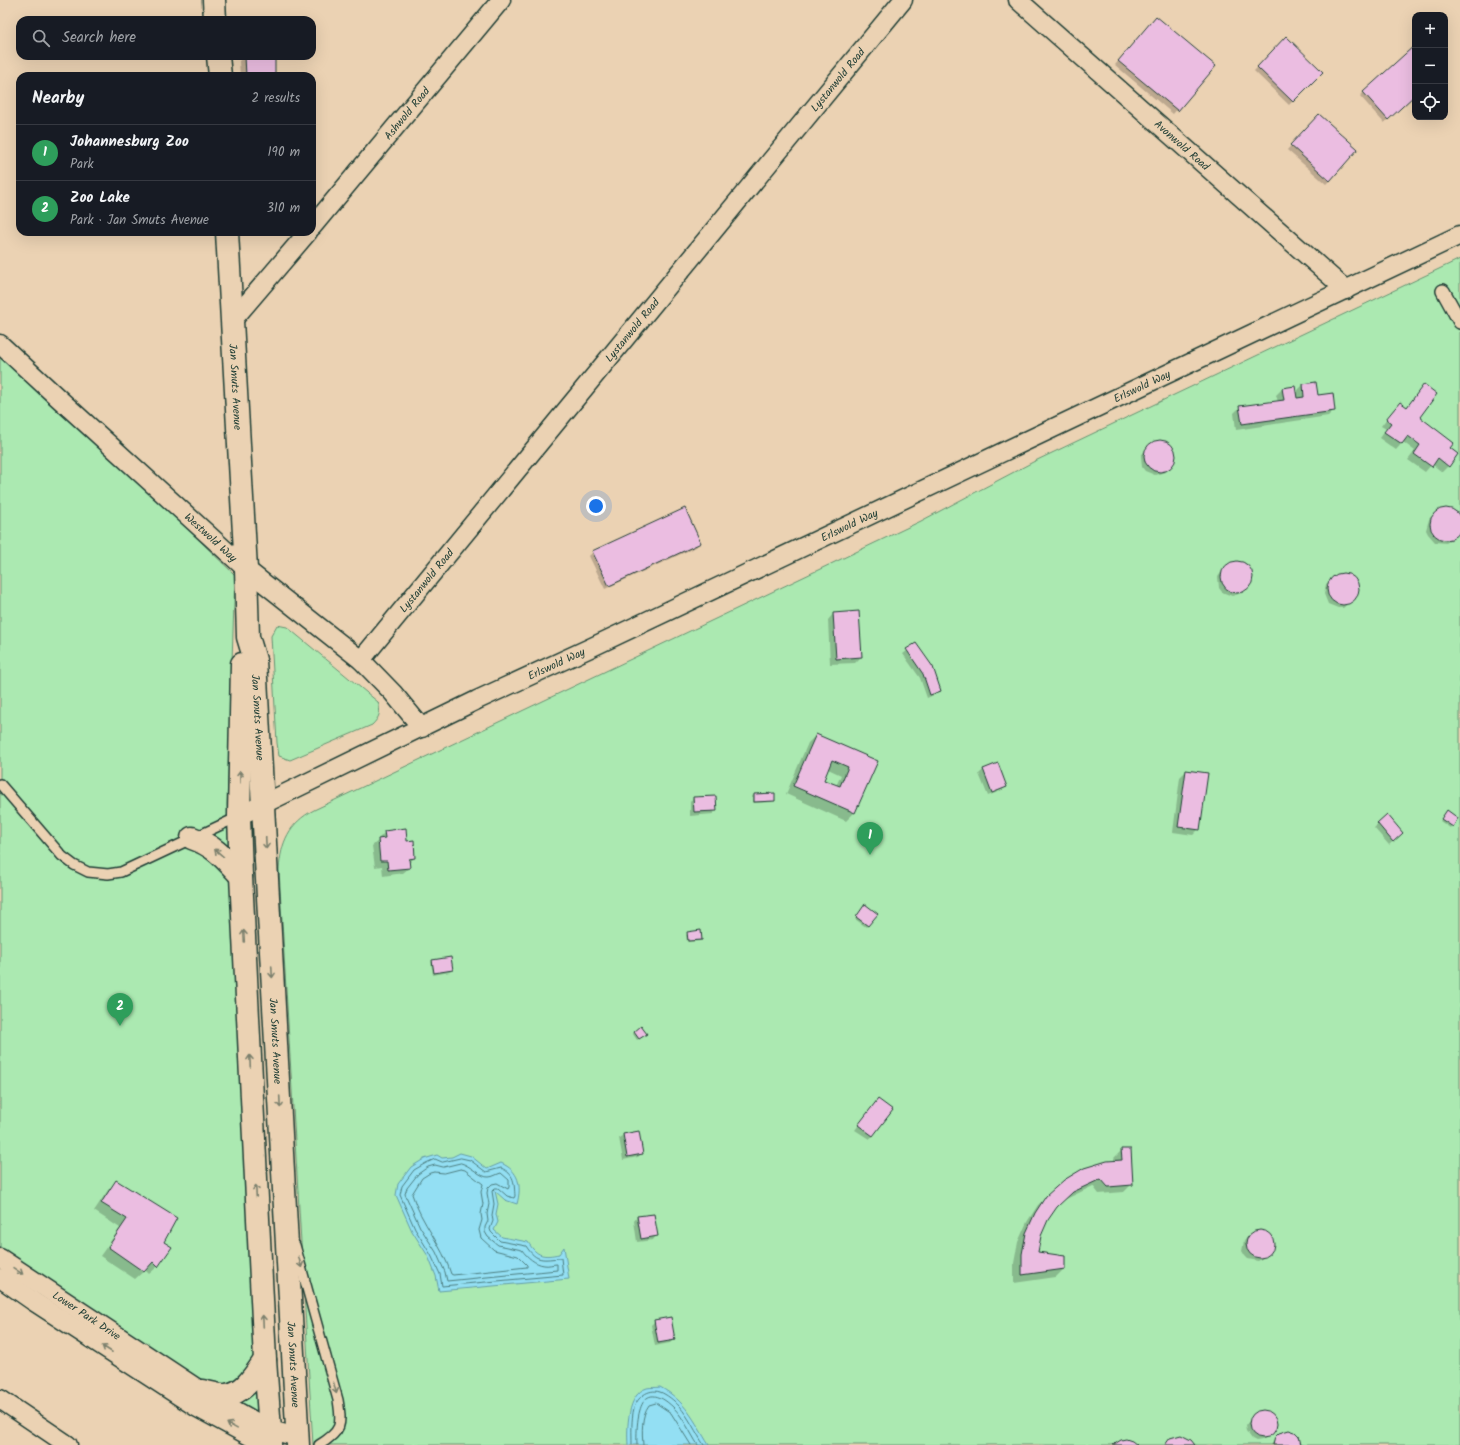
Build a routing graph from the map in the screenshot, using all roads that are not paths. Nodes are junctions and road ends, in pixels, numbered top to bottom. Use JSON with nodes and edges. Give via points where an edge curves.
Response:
{"nodes":[{"id":1,"x":214,"y":0,"type":"edge"},
{"id":2,"x":501,"y":0,"type":"edge"},
{"id":3,"x":903,"y":0,"type":"edge"},
{"id":4,"x":1018,"y":0,"type":"edge"},
{"id":5,"x":215,"y":16,"type":"edge"},
{"id":6,"x":218,"y":60,"type":"edge"},
{"id":7,"x":220,"y":72,"type":"edge"},
{"id":8,"x":316,"y":222,"type":"edge"},
{"id":9,"x":1460,"y":235,"type":"edge"},
{"id":10,"x":228,"y":236,"type":"edge"},
{"id":11,"x":305,"y":236,"type":"edge"},
{"id":12,"x":1346,"y":290,"type":"junction"},
{"id":13,"x":1443,"y":291,"type":"dead end"},
{"id":14,"x":232,"y":321,"type":"junction"},
{"id":15,"x":1460,"y":322,"type":"edge"},
{"id":16,"x":0,"y":344,"type":"edge"},
{"id":17,"x":246,"y":569,"type":"junction"},
{"id":18,"x":248,"y":637,"type":"junction"},
{"id":19,"x":361,"y":660,"type":"junction"},
{"id":20,"x":422,"y":728,"type":"junction"},
{"id":21,"x":0,"y":784,"type":"edge"},
{"id":22,"x":264,"y":804,"type":"junction"},
{"id":23,"x":239,"y":816,"type":"junction"},
{"id":24,"x":192,"y":838,"type":"junction"},
{"id":25,"x":241,"y":876,"type":"junction"},
{"id":26,"x":286,"y":1211,"type":"junction"},
{"id":27,"x":0,"y":1258,"type":"edge"},
{"id":28,"x":0,"y":1278,"type":"edge"},
{"id":29,"x":265,"y":1360,"type":"junction"},
{"id":30,"x":169,"y":1379,"type":"junction"},
{"id":31,"x":201,"y":1391,"type":"junction"},
{"id":32,"x":0,"y":1399,"type":"edge"},
{"id":33,"x":269,"y":1440,"type":"edge"},
{"id":34,"x":298,"y":1441,"type":"edge"},
{"id":35,"x":68,"y":1445,"type":"edge"},
{"id":36,"x":320,"y":1445,"type":"edge"}],
"edges":[{"from":1,"to":5,"type":"main road"},
{"from":2,"to":8,"type":"street","name":"Ashwold Road"},
{"from":3,"to":19,"type":"street","name":"Lystanwold Road"},
{"from":4,"to":12,"type":"street","name":"Avonwold Road"},
{"from":6,"to":7,"type":"main road"},
{"from":9,"to":12,"type":"street","name":"Erlswold Way"},
{"from":10,"to":14,"type":"main road","name":"Jan Smuts Avenue"},
{"from":11,"to":14,"type":"street"},
{"from":12,"to":20,"type":"street","name":"Erlswold Way"},
{"from":13,"to":15,"type":"street"},
{"from":14,"to":17,"type":"main road","name":"Jan Smuts Avenue"},
{"from":16,"to":17,"type":"street","name":"Westwold Way"},
{"from":17,"to":18,"type":"main road","name":"Jan Smuts Avenue"},
{"from":17,"to":19,"type":"street","name":"Westwold Way"},
{"from":18,"to":22,"type":"main road","name":"Jan Smuts Avenue","via":[[255,660]]},
{"from":23,"to":18,"type":"main road","name":"Jan Smuts Avenue","one_way":true,"via":[[242,657]]},
{"from":19,"to":20,"type":"street","name":"Westwold Way","via":[[394,693]]},
{"from":20,"to":22,"type":"street","name":"Erlswold Way"},
{"from":21,"to":24,"type":"lane","via":[[62,856],[88,872],[121,872]]},
{"from":22,"to":23,"type":"street","name":"Erlswold Way"},
{"from":22,"to":26,"type":"main road","name":"Jan Smuts Avenue","one_way":true},
{"from":23,"to":24,"type":"lane"},
{"from":23,"to":25,"type":"main road","name":"Jan Smuts Avenue"},
{"from":25,"to":24,"type":"main road","one_way":true,"via":[[220,853],[206,843]]},
{"from":29,"to":25,"type":"main road","name":"Jan Smuts Avenue","one_way":true},
{"from":26,"to":34,"type":"main road","name":"Jan Smuts Avenue"},
{"from":26,"to":36,"type":"lane","one_way":true,"via":[[341,1417],[338,1428]]},
{"from":27,"to":30,"type":"street","name":"Lower Park Drive","one_way":true},
{"from":30,"to":28,"type":"street","name":"Lower Park Drive","one_way":true,"via":[[33,1301]]},
{"from":29,"to":31,"type":"main road","via":[[250,1382],[239,1391],[226,1395]]},
{"from":29,"to":33,"type":"main road","name":"Jan Smuts Avenue"},
{"from":30,"to":31,"type":"street","name":"Lower Park Drive"},
{"from":33,"to":30,"type":"street","name":"Lower Park Drive","one_way":true,"via":[[196,1407]]},
{"from":31,"to":33,"type":"street","name":"Lower Park Drive"},
{"from":32,"to":35,"type":"street"},
{"from":33,"to":34,"type":"street","name":"Lower Park Drive"}]}
